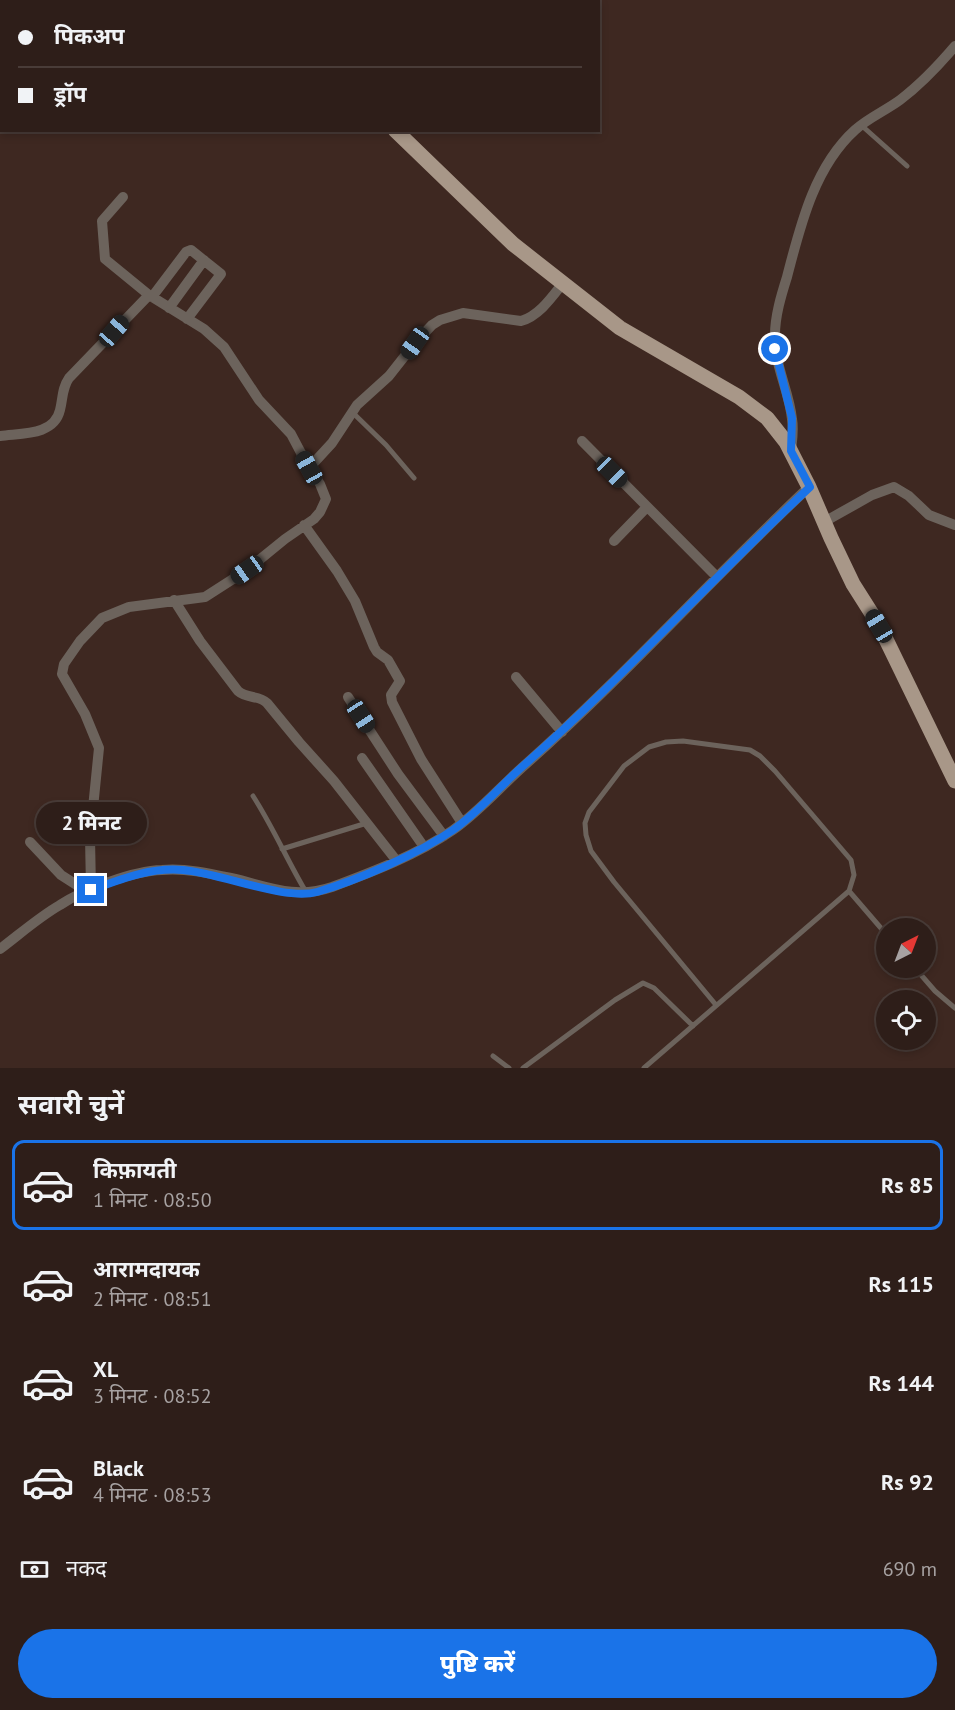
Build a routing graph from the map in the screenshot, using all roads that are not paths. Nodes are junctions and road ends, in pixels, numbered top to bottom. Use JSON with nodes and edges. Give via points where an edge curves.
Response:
{"nodes":[{"id":1,"x":955,"y":46,"type":"edge"},
{"id":2,"x":861,"y":125,"type":"junction"},
{"id":3,"x":397,"y":132,"type":"edge"},
{"id":4,"x":907,"y":166,"type":"dead end"},
{"id":5,"x":123,"y":197,"type":"dead end"},
{"id":6,"x":204,"y":260,"type":"junction"},
{"id":7,"x":563,"y":283,"type":"junction"},
{"id":8,"x":150,"y":296,"type":"junction"},
{"id":9,"x":169,"y":308,"type":"junction"},
{"id":10,"x":188,"y":319,"type":"junction"},
{"id":11,"x":352,"y":412,"type":"junction"},
{"id":12,"x":0,"y":436,"type":"edge"},
{"id":13,"x":582,"y":441,"type":"dead end"},
{"id":14,"x":791,"y":451,"type":"junction"},
{"id":15,"x":309,"y":468,"type":"junction"},
{"id":16,"x":414,"y":478,"type":"dead end"},
{"id":17,"x":810,"y":487,"type":"junction"},
{"id":18,"x":647,"y":507,"type":"junction"},
{"id":19,"x":824,"y":522,"type":"junction"},
{"id":20,"x":304,"y":525,"type":"junction"},
{"id":21,"x":955,"y":525,"type":"edge"},
{"id":22,"x":614,"y":541,"type":"dead end"},
{"id":23,"x":717,"y":577,"type":"junction"},
{"id":24,"x":174,"y":600,"type":"junction"},
{"id":25,"x":516,"y":677,"type":"dead end"},
{"id":26,"x":348,"y":697,"type":"dead end"},
{"id":27,"x":562,"y":732,"type":"junction"},
{"id":28,"x":362,"y":758,"type":"dead end"},
{"id":29,"x":951,"y":764,"type":"edge"},
{"id":30,"x":955,"y":781,"type":"edge"},
{"id":31,"x":253,"y":796,"type":"dead end"},
{"id":32,"x":367,"y":823,"type":"junction"},
{"id":33,"x":462,"y":823,"type":"junction"},
{"id":34,"x":444,"y":836,"type":"junction"},
{"id":35,"x":30,"y":842,"type":"dead end"},
{"id":36,"x":424,"y":847,"type":"junction"},
{"id":37,"x":282,"y":849,"type":"junction"},
{"id":38,"x":396,"y":860,"type":"junction"},
{"id":39,"x":89,"y":890,"type":"junction"},
{"id":40,"x":849,"y":891,"type":"junction"},
{"id":41,"x":307,"y":893,"type":"junction"},
{"id":42,"x":876,"y":922,"type":"edge"},
{"id":43,"x":0,"y":949,"type":"edge"},
{"id":44,"x":924,"y":978,"type":"edge"},
{"id":45,"x":716,"y":1005,"type":"junction"},
{"id":46,"x":955,"y":1008,"type":"edge"},
{"id":47,"x":693,"y":1026,"type":"junction"},
{"id":48,"x":493,"y":1056,"type":"dead end"},
{"id":49,"x":509,"y":1068,"type":"edge"},
{"id":50,"x":523,"y":1068,"type":"edge"},
{"id":51,"x":644,"y":1068,"type":"edge"}],
"edges":[{"from":1,"to":2,"type":"street","via":[[914,88]]},
{"from":2,"to":4,"type":"lane"},
{"from":2,"to":14,"type":"street","via":[[838,151],[816,186],[777,313],[775,349],[792,418]]},
{"from":3,"to":7,"type":"main road","via":[[513,244]]},
{"from":5,"to":8,"type":"street","via":[[102,221],[105,259]]},
{"from":6,"to":8,"type":"street","via":[[187,250]]},
{"from":6,"to":9,"type":"street"},
{"from":6,"to":10,"type":"street","via":[[219,271],[220,277]]},
{"from":7,"to":11,"type":"street","via":[[528,319],[463,313],[440,320],[424,332],[389,376]]},
{"from":7,"to":14,"type":"main road","via":[[620,328],[754,407]]},
{"from":8,"to":9,"type":"street"},
{"from":8,"to":12,"type":"street","via":[[69,378],[56,421],[40,431]]},
{"from":9,"to":10,"type":"street"},
{"from":10,"to":15,"type":"street","via":[[224,347],[259,400],[291,434]]},
{"from":11,"to":15,"type":"street","via":[[332,444]]},
{"from":11,"to":16,"type":"lane"},
{"from":13,"to":18,"type":"street"},
{"from":14,"to":17,"type":"main road"},
{"from":15,"to":20,"type":"street","via":[[326,499],[320,512]]},
{"from":17,"to":19,"type":"main road"},
{"from":17,"to":23,"type":"street"},
{"from":18,"to":22,"type":"street"},
{"from":18,"to":23,"type":"street"},
{"from":19,"to":21,"type":"street","via":[[894,487],[928,515]]},
{"from":19,"to":29,"type":"main road"},
{"from":20,"to":24,"type":"street","via":[[205,597]]},
{"from":20,"to":33,"type":"street","via":[[354,601],[377,652],[391,663],[400,681],[391,695],[392,702],[421,759]]},
{"from":23,"to":27,"type":"street"},
{"from":24,"to":32,"type":"street","via":[[238,691],[267,703]]},
{"from":24,"to":39,"type":"street","via":[[129,607],[102,618],[80,641],[62,669],[99,748]]},
{"from":25,"to":27,"type":"street"},
{"from":26,"to":34,"type":"street"},
{"from":27,"to":33,"type":"street"},
{"from":28,"to":36,"type":"street"},
{"from":29,"to":30,"type":"main road"},
{"from":31,"to":37,"type":"lane"},
{"from":32,"to":37,"type":"lane"},
{"from":32,"to":38,"type":"street"},
{"from":33,"to":34,"type":"street"},
{"from":34,"to":36,"type":"street"},
{"from":35,"to":39,"type":"street","via":[[61,875]]},
{"from":36,"to":38,"type":"street"},
{"from":37,"to":41,"type":"lane"},
{"from":38,"to":41,"type":"street"},
{"from":39,"to":41,"type":"street","via":[[151,871],[183,870],[267,889]]},
{"from":39,"to":43,"type":"street","via":[[61,904]]},
{"from":40,"to":42,"type":"lane"},
{"from":40,"to":45,"type":"lane"},
{"from":40,"to":45,"type":"lane","via":[[854,868],[849,857],[756,752],[666,742],[649,747],[624,766],[589,812],[585,829],[591,851]]},
{"from":44,"to":46,"type":"lane"},
{"from":45,"to":47,"type":"lane"},
{"from":47,"to":50,"type":"lane","via":[[654,988],[643,983]]},
{"from":47,"to":51,"type":"lane"},
{"from":48,"to":49,"type":"lane"}]}
